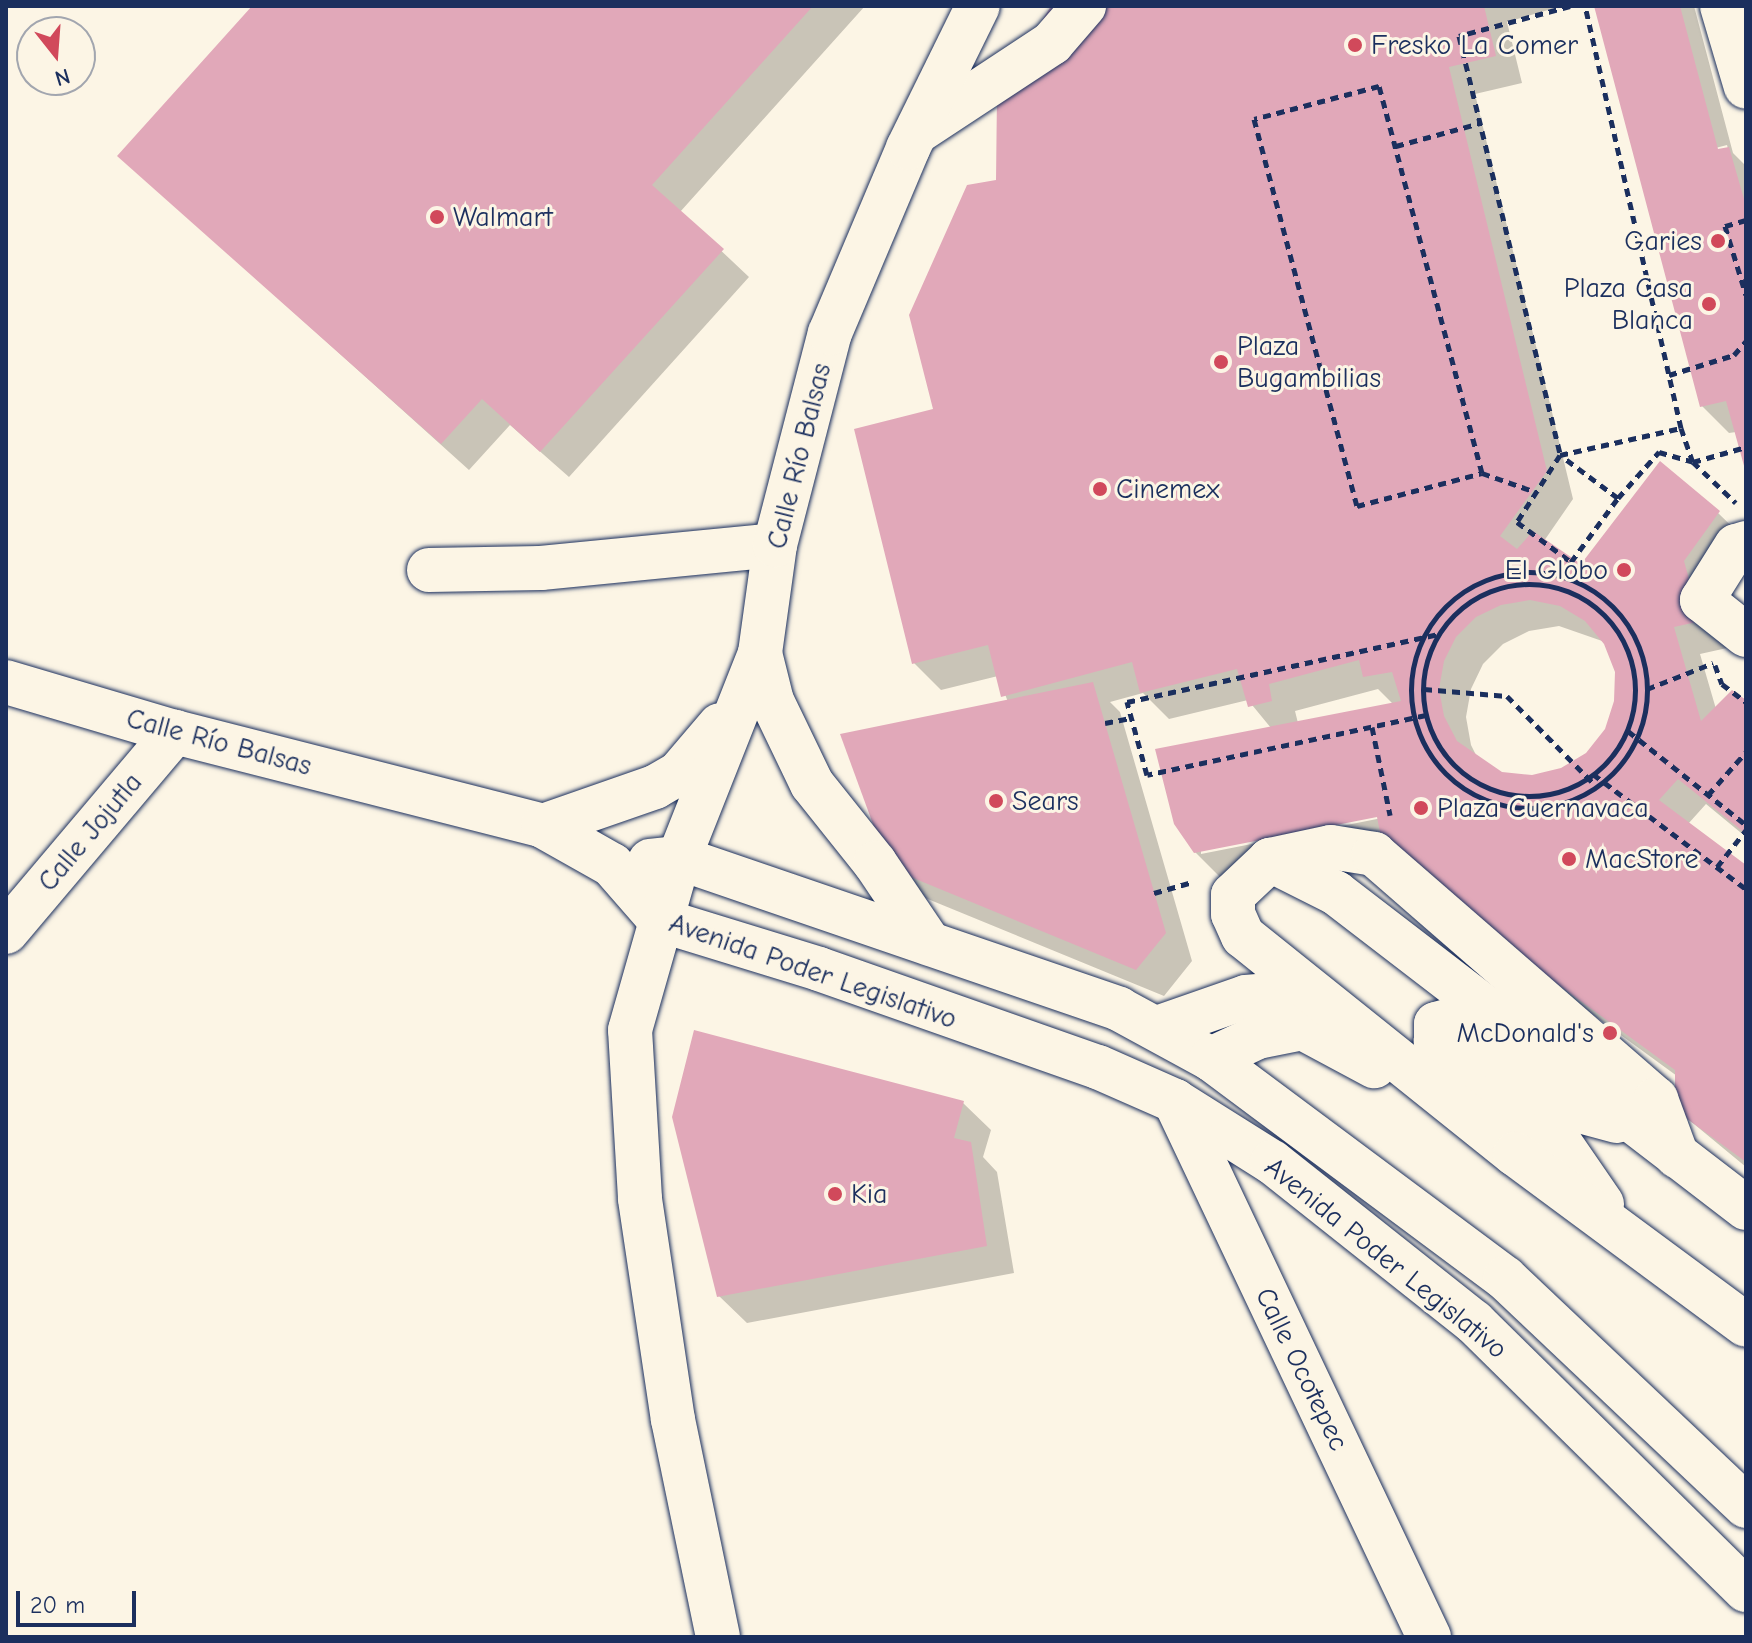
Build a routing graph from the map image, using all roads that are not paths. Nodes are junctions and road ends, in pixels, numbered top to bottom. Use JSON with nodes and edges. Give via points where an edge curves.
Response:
{"nodes":[{"id":1,"x":978,"y":6,"type":"edge"},
{"id":2,"x":1084,"y":6,"type":"edge"},
{"id":3,"x":1722,"y":6,"type":"edge"},
{"id":4,"x":1746,"y":87,"type":"edge"},
{"id":5,"x":915,"y":133,"type":"junction"},
{"id":6,"x":1746,"y":543,"type":"edge"},
{"id":7,"x":775,"y":545,"type":"junction"},
{"id":8,"x":429,"y":570,"type":"dead end"},
{"id":9,"x":1746,"y":635,"type":"edge"},
{"id":10,"x":760,"y":653,"type":"junction"},
{"id":11,"x":6,"y":682,"type":"edge"},
{"id":12,"x":175,"y":732,"type":"junction"},
{"id":13,"x":543,"y":826,"type":"junction"},
{"id":14,"x":679,"y":858,"type":"junction"},
{"id":15,"x":1270,"y":860,"type":"junction"},
{"id":16,"x":612,"y":865,"type":"junction"},
{"id":17,"x":660,"y":920,"type":"junction"},
{"id":18,"x":6,"y":932,"type":"edge"},
{"id":19,"x":929,"y":943,"type":"junction"},
{"id":20,"x":1335,"y":1009,"type":"junction"},
{"id":21,"x":1157,"y":1028,"type":"junction"},
{"id":22,"x":1211,"y":1059,"type":"junction"},
{"id":23,"x":1175,"y":1101,"type":"junction"},
{"id":24,"x":1634,"y":1125,"type":"junction"},
{"id":25,"x":1515,"y":1154,"type":"junction"},
{"id":26,"x":1677,"y":1156,"type":"junction"},
{"id":27,"x":1746,"y":1208,"type":"edge"},
{"id":28,"x":1626,"y":1239,"type":"junction"},
{"id":29,"x":1505,"y":1278,"type":"junction"},
{"id":30,"x":1474,"y":1322,"type":"junction"},
{"id":31,"x":1742,"y":1327,"type":"edge"},
{"id":32,"x":1746,"y":1506,"type":"edge"},
{"id":33,"x":1746,"y":1590,"type":"edge"},
{"id":34,"x":718,"y":1637,"type":"edge"},
{"id":35,"x":1429,"y":1637,"type":"edge"}],
"edges":[{"from":1,"to":5,"type":"street","name":"Calle Río Balsas"},
{"from":2,"to":5,"type":"street","via":[[1052,43]]},
{"from":3,"to":4,"type":"street"},
{"from":5,"to":7,"type":"street","name":"Calle Río Balsas","via":[[830,333]]},
{"from":6,"to":9,"type":"street","via":[[1736,546],[1702,600]]},
{"from":7,"to":8,"type":"street","via":[[541,568]]},
{"from":7,"to":10,"type":"street","name":"Calle Río Balsas"},
{"from":10,"to":13,"type":"street","via":[[713,737],[679,773],[631,798]]},
{"from":10,"to":14,"type":"street","name":"Calle Río Balsas"},
{"from":10,"to":19,"type":"street","via":[[772,701],[812,784]]},
{"from":11,"to":12,"type":"street","name":"Calle Río Balsas"},
{"from":12,"to":13,"type":"street","name":"Calle Río Balsas"},
{"from":12,"to":18,"type":"street","name":"Calle Jojutla"},
{"from":13,"to":16,"type":"street","name":"Calle Río Balsas"},
{"from":14,"to":16,"type":"street","name":"Avenida Poder Legislativo"},
{"from":14,"to":17,"type":"street","name":"Calle Río Balsas"},
{"from":14,"to":19,"type":"street","name":"Avenida Poder Legislativo"},
{"from":15,"to":20,"type":"street","via":[[1233,895],[1233,914],[1243,936]]},
{"from":15,"to":24,"type":"street","via":[[1336,893]]},
{"from":15,"to":26,"type":"street","via":[[1331,847],[1374,854],[1656,1099]]},
{"from":16,"to":17,"type":"street","name":"Avenida Poder Legislativo"},
{"from":17,"to":23,"type":"street","name":"Avenida Poder Legislativo","via":[[819,969],[1098,1067]]},
{"from":17,"to":34,"type":"street","name":"Calle Río Balsas","via":[[630,1030],[640,1198],[673,1420]]},
{"from":19,"to":21,"type":"street","name":"Avenida Poder Legislativo","via":[[1119,1009]]},
{"from":20,"to":21,"type":"street","via":[[1279,994],[1246,997]]},
{"from":20,"to":25,"type":"street"},
{"from":21,"to":22,"type":"street","name":"Avenida Poder Legislativo"},
{"from":22,"to":25,"type":"street","via":[[1258,1037],[1303,1028],[1370,1062],[1407,1094]]},
{"from":22,"to":29,"type":"street","name":"Avenida Poder Legislativo"},
{"from":23,"to":30,"type":"street","name":"Avenida Poder Legislativo","via":[[1272,1162]]},
{"from":23,"to":35,"type":"street","name":"Calle Ocotepec"},
{"from":24,"to":26,"type":"street"},
{"from":24,"to":28,"type":"street","via":[[1554,1104],[1451,1020],[1436,1024],[1436,1041],[1560,1143]]},
{"from":25,"to":28,"type":"street"},
{"from":26,"to":27,"type":"street"},
{"from":28,"to":31,"type":"street"},
{"from":29,"to":30,"type":"street"},
{"from":29,"to":32,"type":"street","name":"Avenida Poder Legislativo"},
{"from":30,"to":33,"type":"street","name":"Avenida Poder Legislativo"}]}
